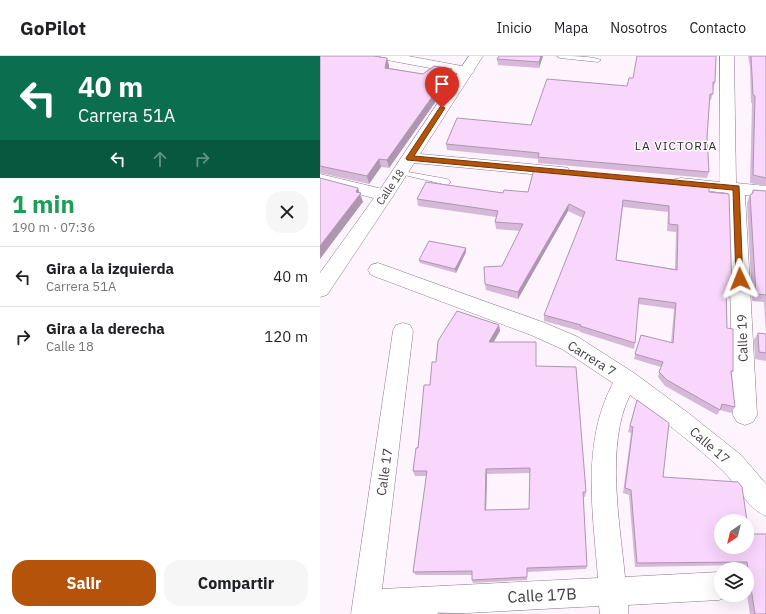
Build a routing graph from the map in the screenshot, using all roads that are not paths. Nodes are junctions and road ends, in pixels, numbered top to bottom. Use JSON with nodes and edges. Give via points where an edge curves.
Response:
{"nodes":[{"id":1,"x":387,"y":56,"type":"edge"},
{"id":2,"x":476,"y":56,"type":"edge"},
{"id":3,"x":560,"y":56,"type":"edge"},
{"id":4,"x":727,"y":56,"type":"edge"},
{"id":5,"x":598,"y":60,"type":"dead end"},
{"id":6,"x":467,"y":71,"type":"junction"},
{"id":7,"x":405,"y":165,"type":"junction"},
{"id":8,"x":577,"y":173,"type":"edge"},
{"id":9,"x":320,"y":179,"type":"edge"},
{"id":10,"x":664,"y":181,"type":"edge"},
{"id":11,"x":447,"y":182,"type":"dead end"},
{"id":12,"x":732,"y":187,"type":"junction"},
{"id":13,"x":766,"y":192,"type":"edge"},
{"id":14,"x":385,"y":195,"type":"junction"},
{"id":15,"x":336,"y":266,"type":"edge"},
{"id":16,"x":378,"y":270,"type":"dead end"},
{"id":17,"x":403,"y":331,"type":"dead end"},
{"id":18,"x":626,"y":380,"type":"junction"},
{"id":19,"x":745,"y":415,"type":"dead end"},
{"id":20,"x":766,"y":503,"type":"edge"},
{"id":21,"x":714,"y":587,"type":"edge"},
{"id":22,"x":613,"y":602,"type":"edge"},
{"id":23,"x":365,"y":609,"type":"edge"}],
"edges":[{"from":1,"to":6,"type":"street"},
{"from":2,"to":6,"type":"main road","name":"Calle 18"},
{"from":3,"to":5,"type":"lane"},
{"from":4,"to":12,"type":"street","name":"Calle 19"},
{"from":6,"to":7,"type":"main road","name":"Calle 18"},
{"from":7,"to":8,"type":"street"},
{"from":7,"to":11,"type":"lane"},
{"from":7,"to":14,"type":"main road","name":"Calle 18"},
{"from":9,"to":14,"type":"street"},
{"from":10,"to":12,"type":"street"},
{"from":12,"to":13,"type":"street"},
{"from":12,"to":19,"type":"street","name":"Calle 19"},
{"from":14,"to":15,"type":"main road","name":"Calle 18"},
{"from":16,"to":18,"type":"street","name":"Carrera 7","via":[[538,329],[570,344]]},
{"from":17,"to":23,"type":"street","name":"Calle 17"},
{"from":18,"to":20,"type":"street","name":"Calle 17","via":[[732,463]]},
{"from":18,"to":22,"type":"street","name":"Carrera 7","via":[[610,415],[603,461]]},
{"from":21,"to":22,"type":"street","name":"Calle 17B"},
{"from":22,"to":23,"type":"street","name":"Calle 17B"}]}
